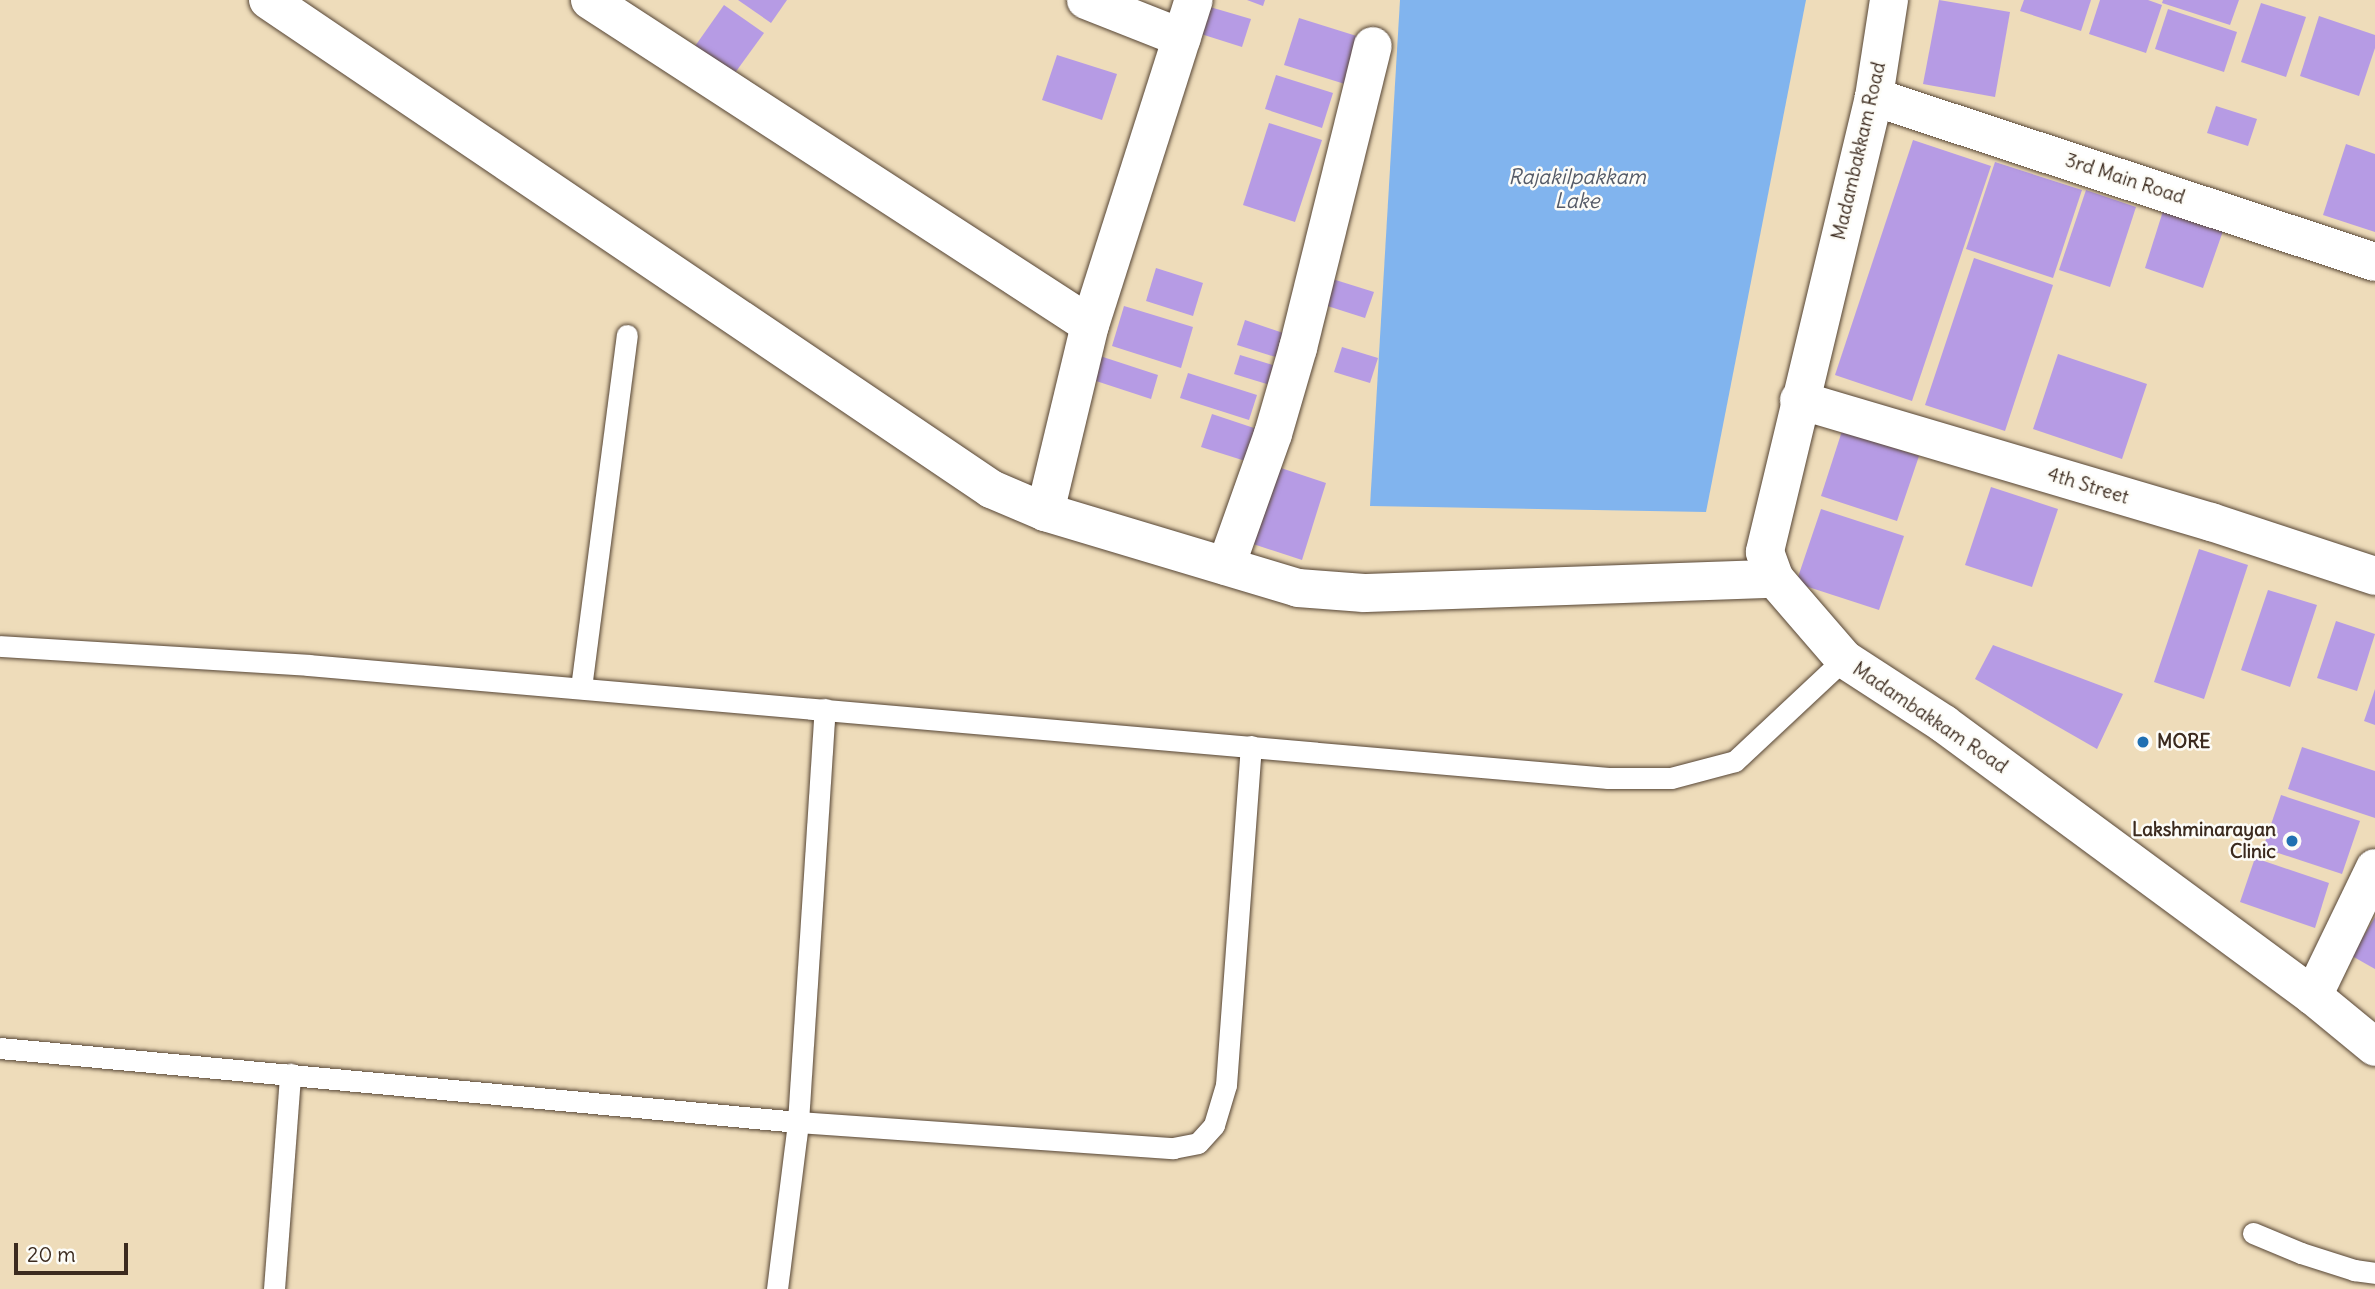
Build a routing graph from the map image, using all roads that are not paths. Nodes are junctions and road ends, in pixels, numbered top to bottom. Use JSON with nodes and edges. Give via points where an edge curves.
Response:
{"nodes":[{"id":1,"x":268,"y":0,"type":"edge"},
{"id":2,"x":590,"y":0,"type":"edge"},
{"id":3,"x":1086,"y":0,"type":"edge"},
{"id":4,"x":1194,"y":0,"type":"edge"},
{"id":5,"x":1889,"y":0,"type":"edge"},
{"id":6,"x":1182,"y":38,"type":"junction"},
{"id":7,"x":1373,"y":46,"type":"dead end"},
{"id":8,"x":1874,"y":97,"type":"junction"},
{"id":9,"x":2375,"y":262,"type":"edge"},
{"id":10,"x":1090,"y":325,"type":"junction"},
{"id":11,"x":626,"y":335,"type":"dead end"},
{"id":12,"x":1799,"y":400,"type":"junction"},
{"id":13,"x":1045,"y":512,"type":"junction"},
{"id":14,"x":1226,"y":566,"type":"junction"},
{"id":15,"x":2375,"y":576,"type":"edge"},
{"id":16,"x":1775,"y":579,"type":"junction"},
{"id":17,"x":0,"y":646,"type":"edge"},
{"id":18,"x":1844,"y":659,"type":"junction"},
{"id":19,"x":581,"y":688,"type":"junction"},
{"id":20,"x":825,"y":709,"type":"junction"},
{"id":21,"x":1251,"y":746,"type":"junction"},
{"id":22,"x":2375,"y":868,"type":"edge"},
{"id":23,"x":2313,"y":996,"type":"junction"},
{"id":24,"x":2375,"y":1047,"type":"edge"},
{"id":25,"x":0,"y":1048,"type":"edge"},
{"id":26,"x":290,"y":1073,"type":"junction"},
{"id":27,"x":798,"y":1122,"type":"junction"},
{"id":28,"x":2253,"y":1233,"type":"dead end"},
{"id":29,"x":2375,"y":1273,"type":"edge"},
{"id":30,"x":275,"y":1289,"type":"edge"},
{"id":31,"x":777,"y":1289,"type":"edge"}],
"edges":[{"from":1,"to":13,"type":"street","via":[[991,489]]},
{"from":2,"to":10,"type":"street"},
{"from":3,"to":6,"type":"street"},
{"from":4,"to":6,"type":"street"},
{"from":5,"to":8,"type":"street","name":"Madambakkam Road"},
{"from":6,"to":10,"type":"street"},
{"from":7,"to":14,"type":"street","via":[[1298,348]]},
{"from":8,"to":9,"type":"street","name":"3rd Main Road"},
{"from":8,"to":12,"type":"street","name":"Madambakkam Road"},
{"from":10,"to":13,"type":"street"},
{"from":11,"to":19,"type":"lane"},
{"from":12,"to":15,"type":"street","name":"4th Street","via":[[2211,522]]},
{"from":12,"to":16,"type":"street","name":"Madambakkam Road","via":[[1765,552]]},
{"from":13,"to":14,"type":"street"},
{"from":14,"to":16,"type":"street","via":[[1298,588],[1364,593]]},
{"from":16,"to":18,"type":"street","name":"Madambakkam Road"},
{"from":17,"to":19,"type":"lane"},
{"from":18,"to":21,"type":"lane","via":[[1735,761],[1671,778],[1608,778]]},
{"from":18,"to":23,"type":"street","name":"Madambakkam Road","via":[[1944,724]]},
{"from":19,"to":20,"type":"lane"},
{"from":20,"to":21,"type":"lane"},
{"from":20,"to":27,"type":"lane"},
{"from":21,"to":27,"type":"lane","via":[[1226,1085],[1214,1125],[1198,1143],[1173,1148]]},
{"from":22,"to":23,"type":"street"},
{"from":23,"to":24,"type":"street","name":"Madambakkam Road"},
{"from":25,"to":26,"type":"lane"},
{"from":26,"to":27,"type":"lane"},
{"from":26,"to":30,"type":"lane"},
{"from":27,"to":31,"type":"lane"},
{"from":28,"to":29,"type":"lane","via":[[2301,1253]]}]}
